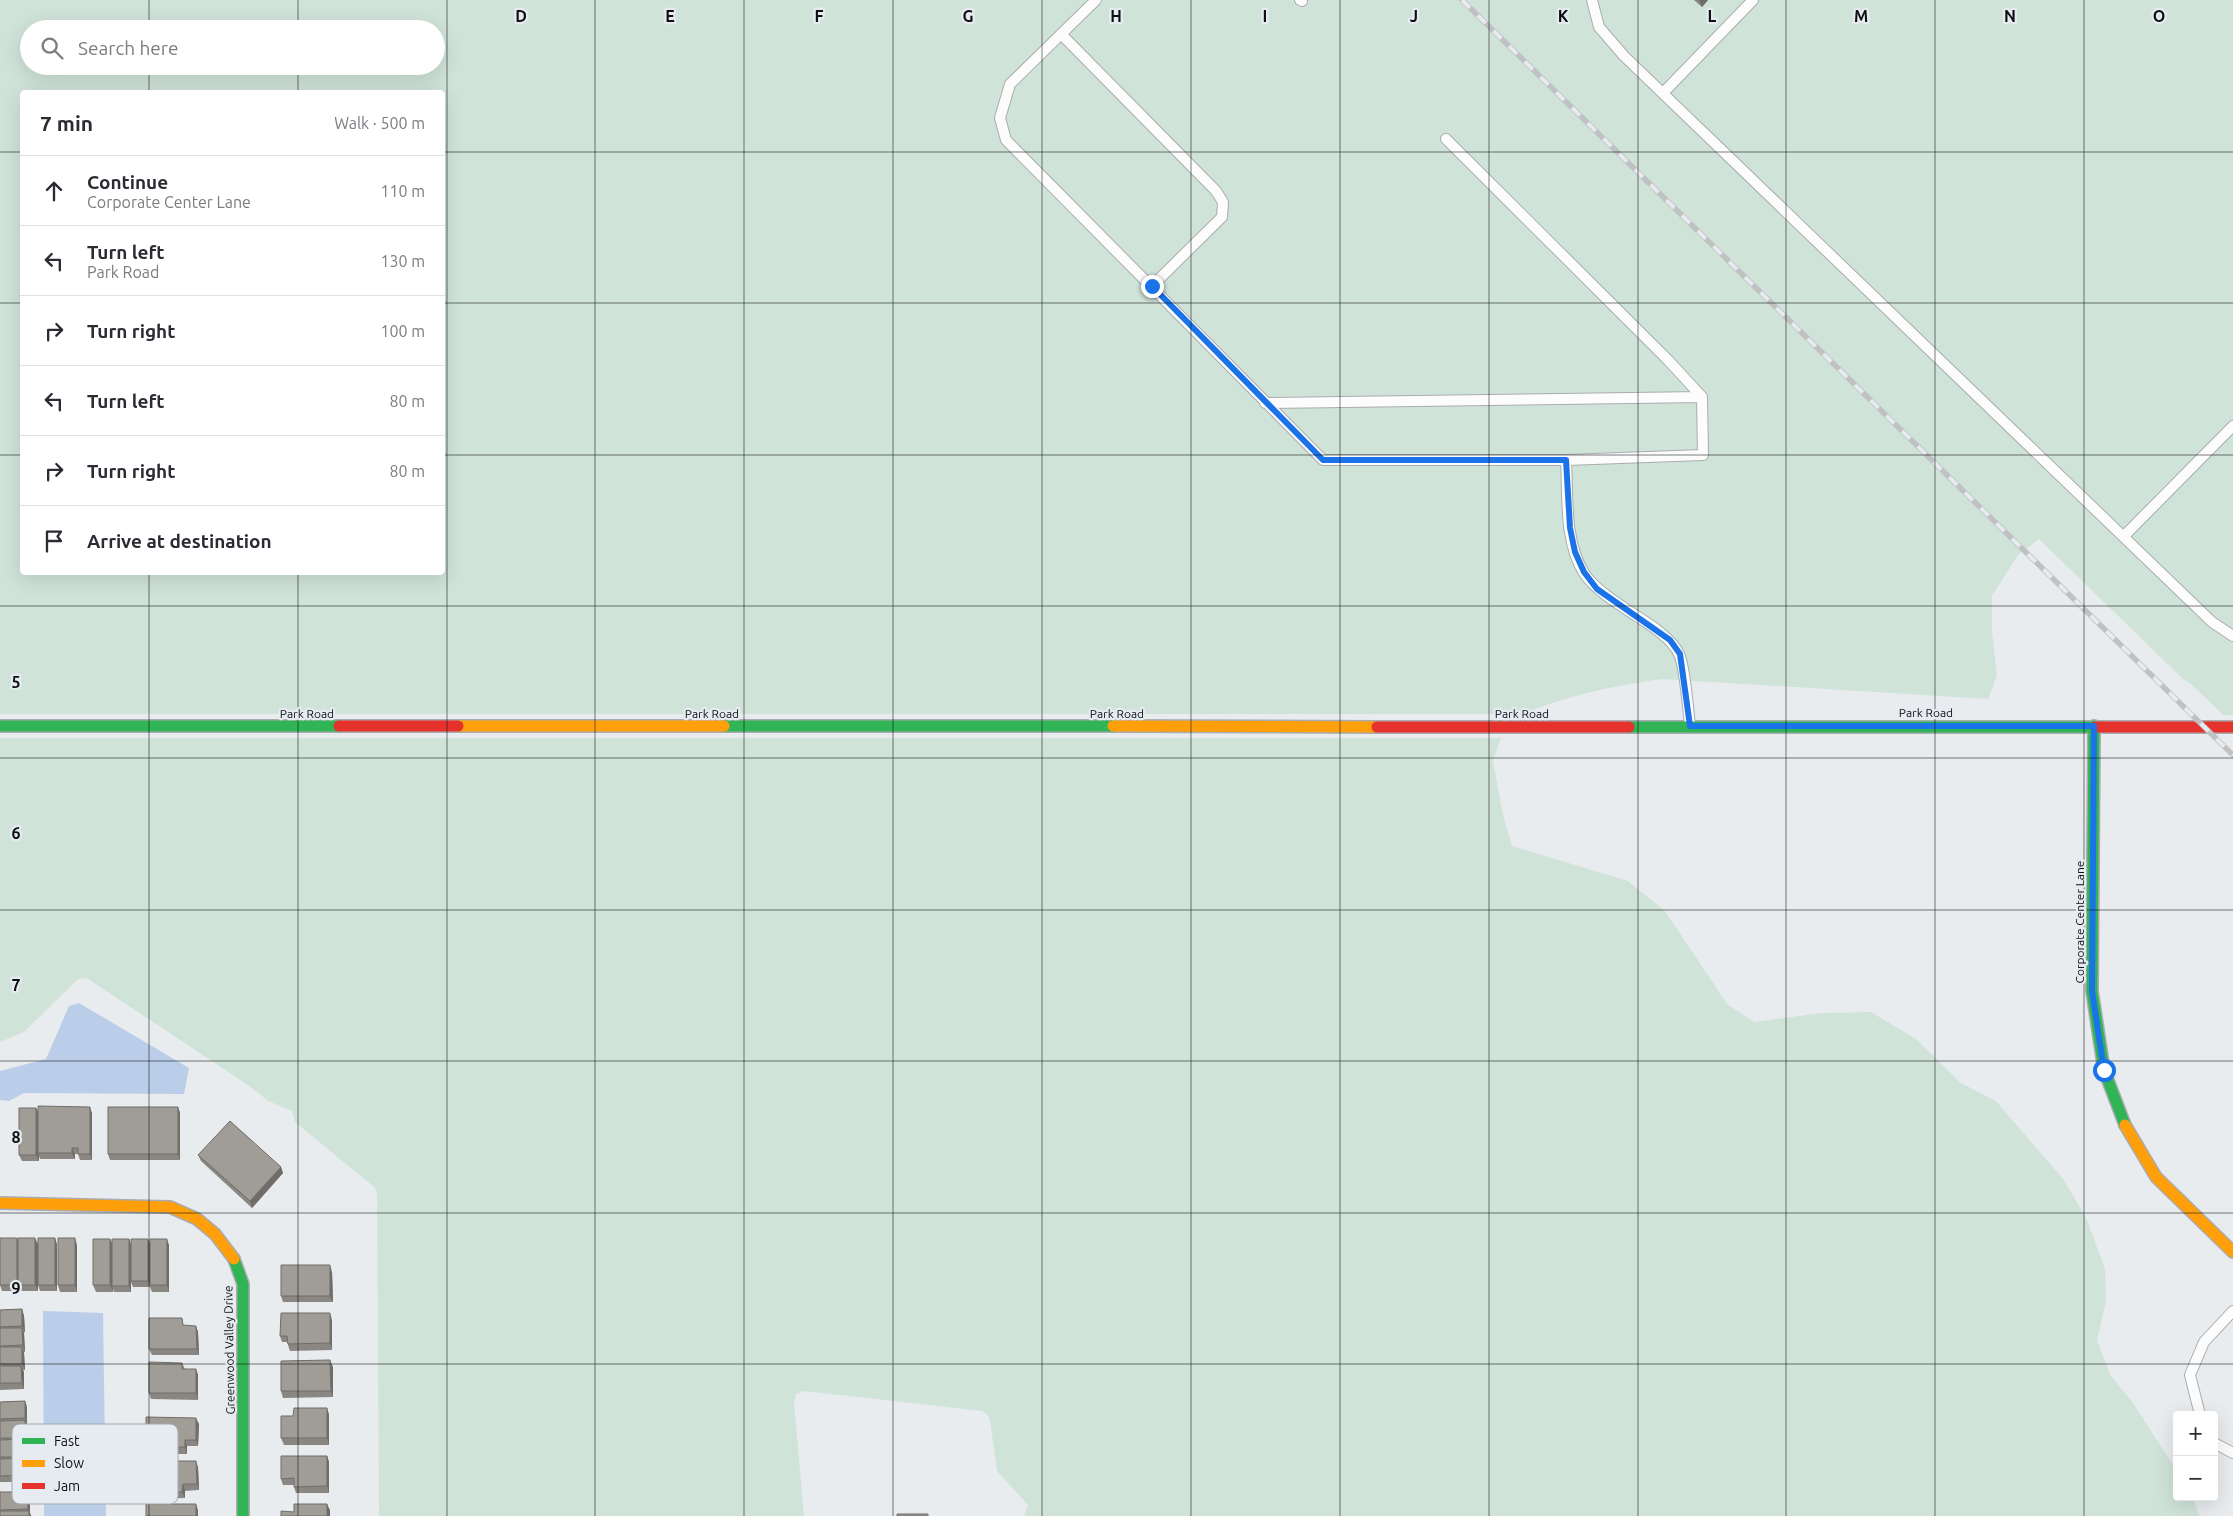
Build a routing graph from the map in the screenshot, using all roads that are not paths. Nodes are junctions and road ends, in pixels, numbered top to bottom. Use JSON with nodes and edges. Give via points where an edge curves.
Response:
{"nodes":[{"id":1,"x":1096,"y":0,"type":"edge"},
{"id":2,"x":1592,"y":0,"type":"edge"},
{"id":3,"x":1753,"y":0,"type":"edge"},
{"id":4,"x":1061,"y":34,"type":"junction"},
{"id":5,"x":1663,"y":93,"type":"junction"},
{"id":6,"x":1446,"y":139,"type":"dead end"},
{"id":7,"x":1152,"y":286,"type":"junction"},
{"id":8,"x":1702,"y":397,"type":"junction"},
{"id":9,"x":1265,"y":403,"type":"junction"},
{"id":10,"x":2233,"y":426,"type":"edge"},
{"id":11,"x":1566,"y":460,"type":"junction"},
{"id":12,"x":2124,"y":536,"type":"junction"},
{"id":13,"x":2233,"y":636,"type":"edge"},
{"id":14,"x":0,"y":726,"type":"edge"},
{"id":15,"x":1690,"y":726,"type":"junction"},
{"id":16,"x":2094,"y":726,"type":"junction"},
{"id":17,"x":2233,"y":727,"type":"edge"},
{"id":18,"x":0,"y":1203,"type":"edge"},
{"id":19,"x":2233,"y":1252,"type":"edge"},
{"id":20,"x":2233,"y":1311,"type":"edge"},
{"id":21,"x":2199,"y":1411,"type":"edge"},
{"id":22,"x":2218,"y":1445,"type":"edge"},
{"id":23,"x":2233,"y":1453,"type":"edge"},
{"id":24,"x":243,"y":1516,"type":"edge"}],
"edges":[{"from":1,"to":4,"type":"lane"},
{"from":2,"to":5,"type":"lane","via":[[1599,26],[1624,56]]},
{"from":3,"to":5,"type":"lane"},
{"from":4,"to":7,"type":"lane","via":[[1010,84],[1000,118],[1006,140]]},
{"from":4,"to":7,"type":"lane","via":[[1216,191],[1223,202],[1222,217]]},
{"from":5,"to":12,"type":"lane"},
{"from":6,"to":8,"type":"lane"},
{"from":7,"to":9,"type":"lane"},
{"from":8,"to":9,"type":"lane"},
{"from":8,"to":11,"type":"lane","via":[[1703,455]]},
{"from":9,"to":11,"type":"lane","via":[[1323,460]]},
{"from":10,"to":12,"type":"lane"},
{"from":11,"to":15,"type":"lane","via":[[1570,528],[1575,552],[1584,572],[1597,589],[1670,640],[1680,654]]},
{"from":12,"to":13,"type":"lane","via":[[2212,622]]},
{"from":14,"to":15,"type":"street","name":"Park Road"},
{"from":15,"to":16,"type":"street","name":"Park Road"},
{"from":16,"to":17,"type":"street","name":"Park Road"},
{"from":16,"to":19,"type":"street","name":"Corporate Center Lane","via":[[2092,991],[2104,1070],[2125,1126],[2156,1177]]},
{"from":18,"to":24,"type":"street","name":"Greenwood Valley Drive","via":[[170,1207],[197,1219],[215,1234],[233,1257],[244,1284]]},
{"from":20,"to":21,"type":"lane","via":[[2204,1342],[2190,1375]]},
{"from":22,"to":23,"type":"lane"}]}
